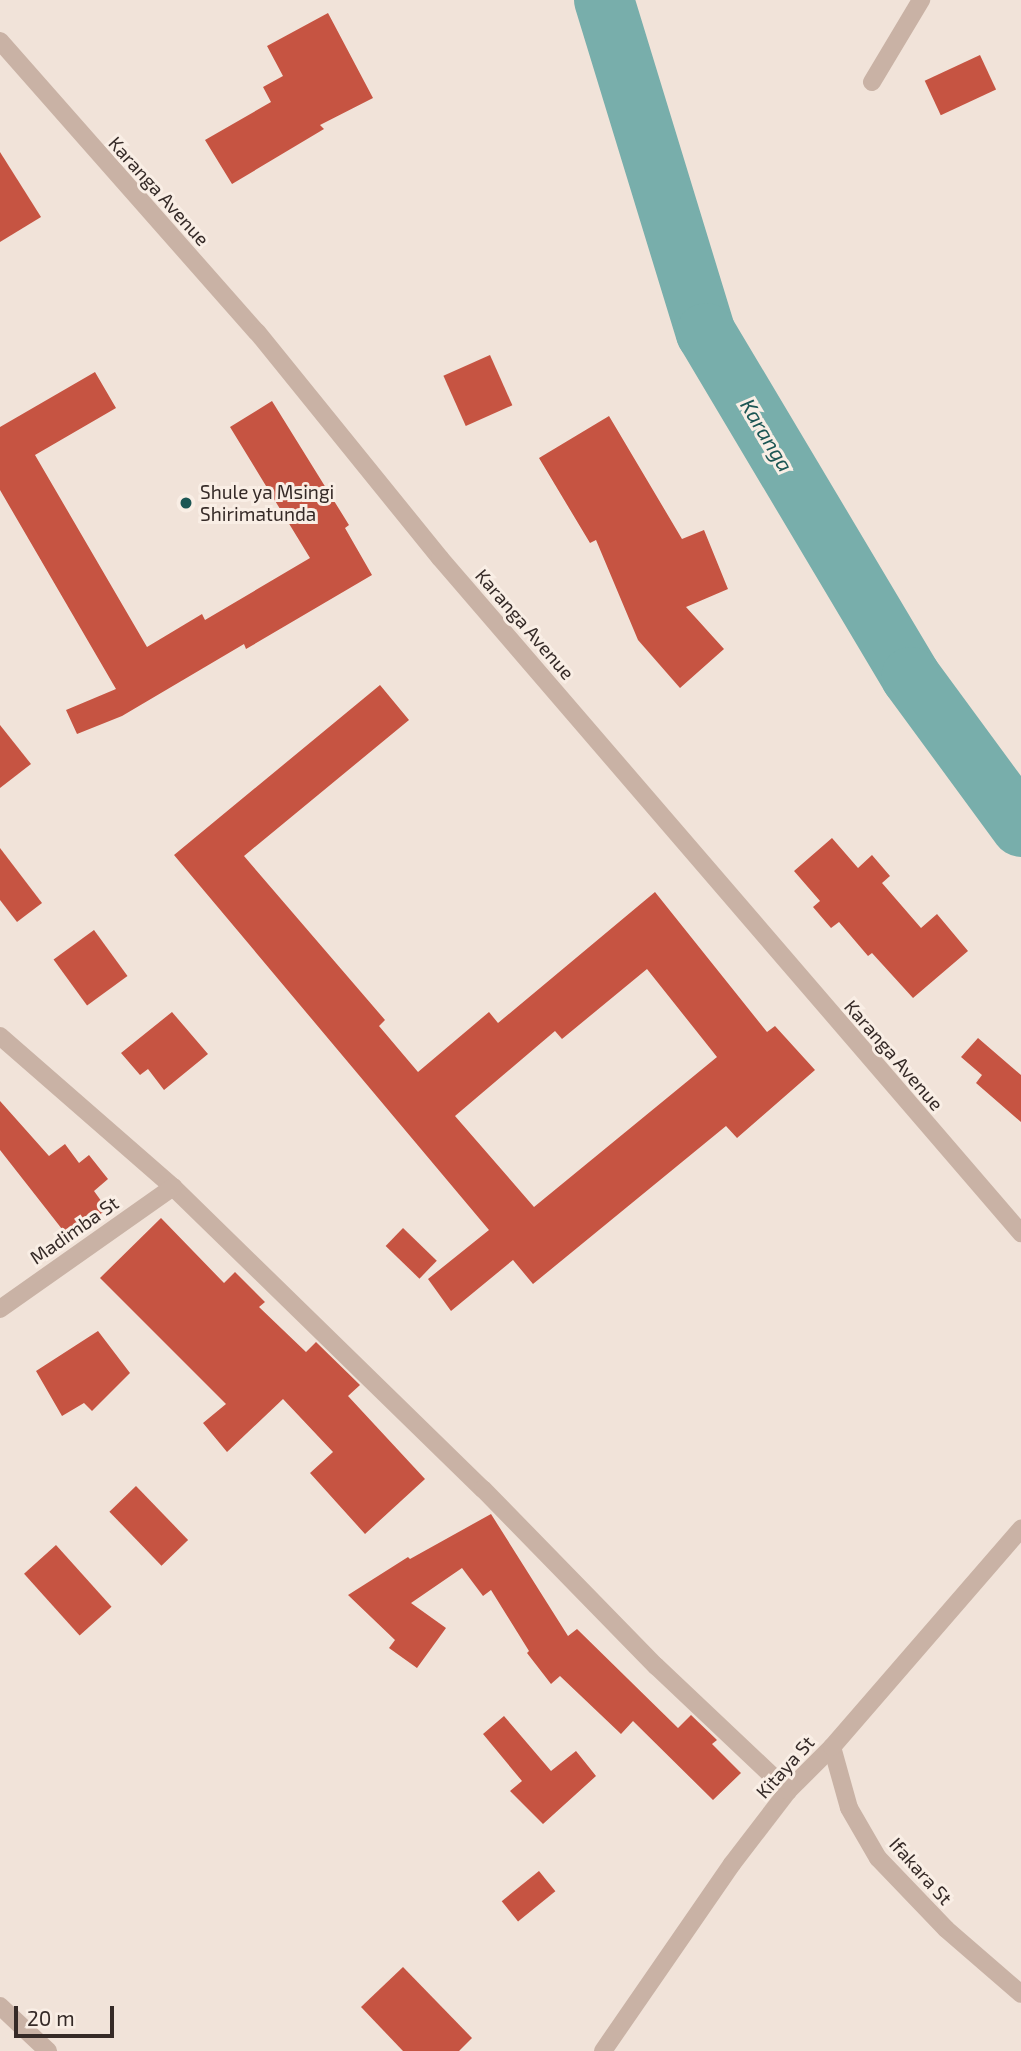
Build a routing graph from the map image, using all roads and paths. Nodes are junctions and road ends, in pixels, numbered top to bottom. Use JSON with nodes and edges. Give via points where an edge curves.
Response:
{"nodes":[{"id":1,"x":920,"y":0,"type":"edge"},
{"id":2,"x":0,"y":41,"type":"edge"},
{"id":3,"x":872,"y":82,"type":"dead end"},
{"id":4,"x":0,"y":1036,"type":"edge"},
{"id":5,"x":173,"y":1187,"type":"junction"},
{"id":6,"x":1021,"y":1233,"type":"edge"},
{"id":7,"x":0,"y":1309,"type":"edge"},
{"id":8,"x":1021,"y":1530,"type":"edge"},
{"id":9,"x":832,"y":1747,"type":"junction"},
{"id":10,"x":789,"y":1791,"type":"junction"},
{"id":11,"x":1021,"y":1994,"type":"edge"},
{"id":12,"x":0,"y":2006,"type":"edge"},
{"id":13,"x":48,"y":2051,"type":"edge"},
{"id":14,"x":603,"y":2051,"type":"edge"}],
"edges":[{"from":1,"to":3,"type":"street"},
{"from":2,"to":6,"type":"street","name":"Karanga Avenue","via":[[257,332],[440,558]]},
{"from":4,"to":5,"type":"street"},
{"from":5,"to":7,"type":"street","name":"Madimba St"},
{"from":5,"to":10,"type":"street","via":[[483,1489],[656,1666]]},
{"from":8,"to":9,"type":"street","name":"Kitaya St"},
{"from":9,"to":10,"type":"street","name":"Kitaya St"},
{"from":9,"to":11,"type":"street","name":"Ifakara St","via":[[849,1808],[878,1858],[946,1929]]},
{"from":10,"to":14,"type":"street","name":"Kitaya St","via":[[732,1864]]},
{"from":12,"to":13,"type":"street"}]}
